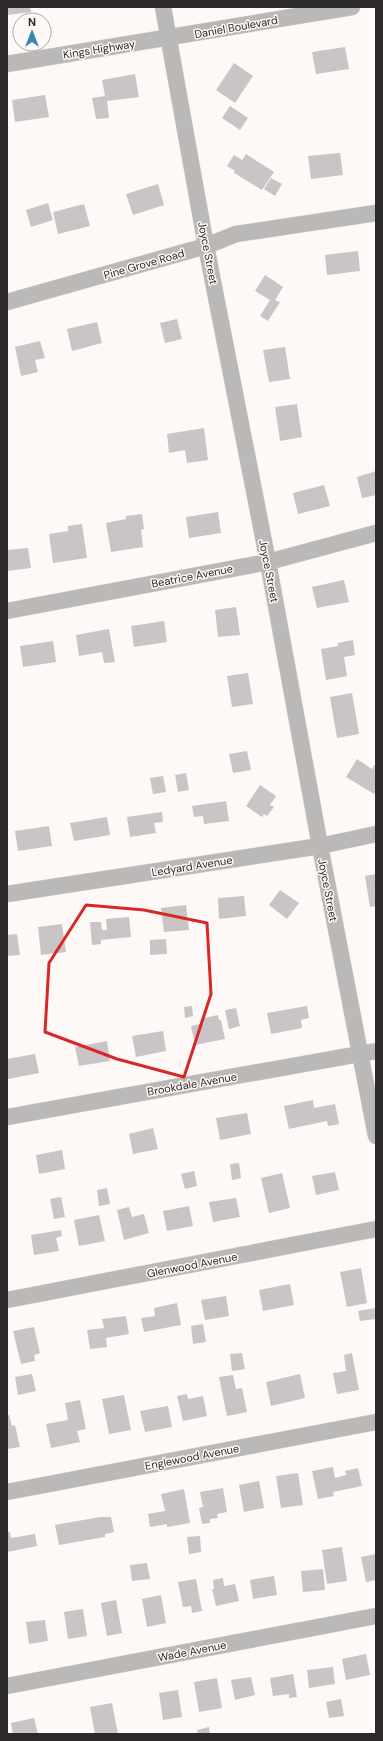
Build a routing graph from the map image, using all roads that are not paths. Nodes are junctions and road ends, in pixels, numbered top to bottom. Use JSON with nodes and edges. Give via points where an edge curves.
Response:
{"nodes":[{"id":1,"x":162,"y":7,"type":"edge"},
{"id":2,"x":352,"y":7,"type":"edge"},
{"id":3,"x":168,"y":38,"type":"junction"},
{"id":4,"x":7,"y":64,"type":"edge"},
{"id":5,"x":376,"y":213,"type":"edge"},
{"id":6,"x":206,"y":246,"type":"junction"},
{"id":7,"x":7,"y":302,"type":"edge"},
{"id":8,"x":376,"y":533,"type":"edge"},
{"id":9,"x":268,"y":562,"type":"junction"},
{"id":10,"x":7,"y":611,"type":"edge"},
{"id":11,"x":376,"y":834,"type":"edge"},
{"id":12,"x":320,"y":846,"type":"junction"},
{"id":13,"x":7,"y":894,"type":"edge"},
{"id":14,"x":368,"y":1052,"type":"edge"},
{"id":15,"x":7,"y":1117,"type":"edge"},
{"id":16,"x":376,"y":1136,"type":"edge"},
{"id":17,"x":376,"y":1230,"type":"edge"},
{"id":18,"x":7,"y":1300,"type":"edge"},
{"id":19,"x":376,"y":1422,"type":"edge"},
{"id":20,"x":7,"y":1492,"type":"edge"},
{"id":21,"x":376,"y":1616,"type":"edge"},
{"id":22,"x":7,"y":1686,"type":"edge"}],
"edges":[{"from":1,"to":3,"type":"street","name":"Joyce Street"},
{"from":2,"to":3,"type":"street","name":"Daniel Boulevard"},
{"from":3,"to":4,"type":"street","name":"Kings Highway"},
{"from":3,"to":6,"type":"street","name":"Joyce Street"},
{"from":5,"to":6,"type":"street","name":"Pine Grove Road","via":[[236,234]]},
{"from":6,"to":7,"type":"street","name":"Pine Grove Road"},
{"from":6,"to":9,"type":"street","name":"Joyce Street"},
{"from":8,"to":9,"type":"street","name":"Beatrice Avenue"},
{"from":9,"to":10,"type":"street","name":"Beatrice Avenue"},
{"from":9,"to":12,"type":"street","name":"Joyce Street"},
{"from":11,"to":12,"type":"street","name":"Ledyard Avenue"},
{"from":12,"to":13,"type":"street","name":"Ledyard Avenue"},
{"from":12,"to":14,"type":"street","name":"Joyce Street"},
{"from":14,"to":15,"type":"street","name":"Brookdale Avenue"},
{"from":14,"to":16,"type":"street","name":"Joyce Street"},
{"from":17,"to":18,"type":"street","name":"Glenwood Avenue"},
{"from":19,"to":20,"type":"street","name":"Englewood Avenue"},
{"from":21,"to":22,"type":"street","name":"Wade Avenue"}]}
